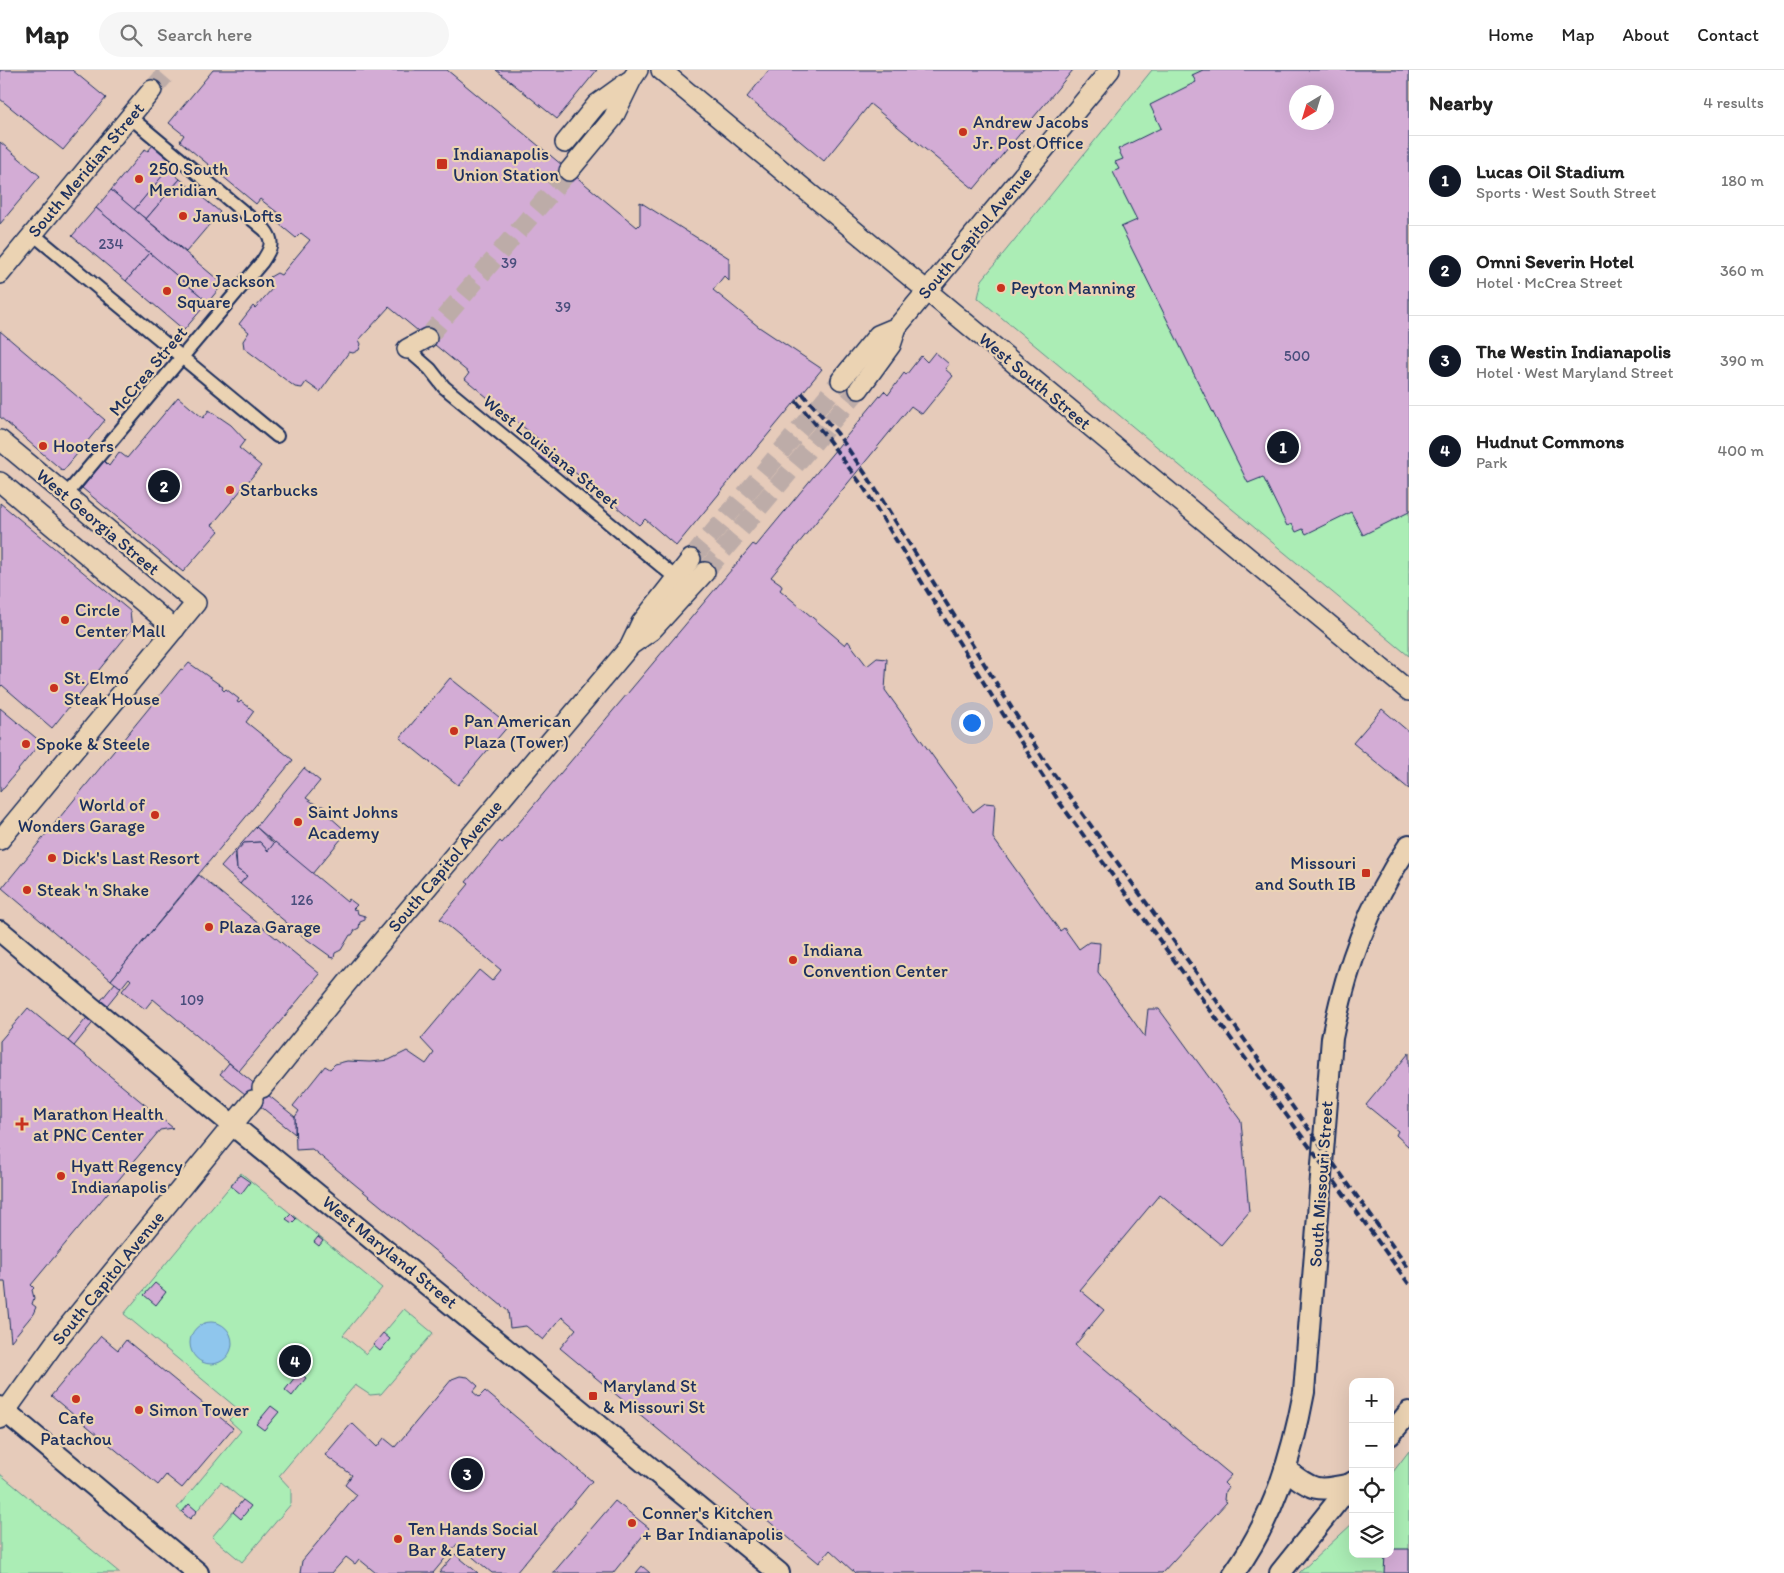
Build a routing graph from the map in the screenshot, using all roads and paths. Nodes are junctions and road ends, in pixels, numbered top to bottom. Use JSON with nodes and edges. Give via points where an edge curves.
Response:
{"nodes":[{"id":1,"x":661,"y":70,"type":"edge"},
{"id":2,"x":1110,"y":70,"type":"edge"},
{"id":3,"x":635,"y":74,"type":"edge"},
{"id":4,"x":152,"y":90,"type":"tunnel mouth"},
{"id":5,"x":130,"y":117,"type":"junction"},
{"id":6,"x":565,"y":143,"type":"dead end"},
{"id":7,"x":569,"y":171,"type":"tunnel mouth"},
{"id":8,"x":33,"y":234,"type":"junction"},
{"id":9,"x":0,"y":274,"type":"edge"},
{"id":10,"x":927,"y":291,"type":"junction"},
{"id":11,"x":897,"y":327,"type":"junction"},
{"id":12,"x":427,"y":338,"type":"tunnel mouth"},
{"id":13,"x":407,"y":349,"type":"joint"},
{"id":14,"x":182,"y":357,"type":"junction"},
{"id":15,"x":841,"y":380,"type":"tunnel mouth"},
{"id":16,"x":859,"y":389,"type":"tunnel mouth"},
{"id":17,"x":277,"y":436,"type":"dead end"},
{"id":18,"x":0,"y":440,"type":"edge"},
{"id":19,"x":0,"y":482,"type":"edge"},
{"id":20,"x":66,"y":495,"type":"junction"},
{"id":21,"x":691,"y":559,"type":"tunnel mouth"},
{"id":22,"x":705,"y":572,"type":"tunnel mouth"},
{"id":23,"x":676,"y":578,"type":"junction"},
{"id":24,"x":175,"y":629,"type":"junction"},
{"id":25,"x":631,"y":645,"type":"junction"},
{"id":26,"x":1409,"y":691,"type":"edge"},
{"id":27,"x":0,"y":840,"type":"edge"},
{"id":28,"x":1409,"y":846,"type":"edge"},
{"id":29,"x":0,"y":931,"type":"edge"},
{"id":30,"x":233,"y":1124,"type":"junction"},
{"id":31,"x":1409,"y":1412,"type":"edge"},
{"id":32,"x":2,"y":1413,"type":"edge"},
{"id":33,"x":1394,"y":1430,"type":"edge"},
{"id":34,"x":1285,"y":1469,"type":"junction"},
{"id":35,"x":1349,"y":1484,"type":"edge"},
{"id":36,"x":1349,"y":1487,"type":"edge"},
{"id":37,"x":198,"y":1573,"type":"edge"},
{"id":38,"x":779,"y":1573,"type":"edge"},
{"id":39,"x":1234,"y":1573,"type":"edge"},
{"id":40,"x":1280,"y":1573,"type":"edge"}],
"edges":[{"from":1,"to":10,"type":"main road","name":"West South Street"},
{"from":2,"to":10,"type":"main road","name":"South Capitol Avenue"},
{"from":3,"to":6,"type":"main road","via":[[597,104]]},
{"from":3,"to":7,"type":"main road","via":[[613,118]]},
{"from":4,"to":5,"type":"main road","name":"South Meridian Street"},
{"from":5,"to":8,"type":"main road","name":"South Meridian Street"},
{"from":5,"to":14,"type":"street","name":"McCrea Street","via":[[272,239],[262,262]]},
{"from":8,"to":9,"type":"main road","name":"South Meridian Street"},
{"from":8,"to":14,"type":"street"},
{"from":10,"to":11,"type":"main road","name":"South Capitol Avenue"},
{"from":10,"to":26,"type":"main road","name":"West South Street"},
{"from":11,"to":15,"type":"main road","name":"South Capitol Avenue","via":[[878,335]]},
{"from":11,"to":16,"type":"main road","name":"South Capitol Avenue","via":[[891,345]]},
{"from":12,"to":13,"type":"main road"},
{"from":13,"to":23,"type":"street","name":"West Louisiana Street","via":[[430,368],[444,387]]},
{"from":14,"to":17,"type":"street"},
{"from":14,"to":20,"type":"street","name":"McCrea Street"},
{"from":18,"to":20,"type":"main road","name":"West Georgia Street"},
{"from":19,"to":24,"type":"main road","name":"West Georgia Street"},
{"from":20,"to":24,"type":"main road","name":"West Georgia Street","via":[[196,603]]},
{"from":21,"to":23,"type":"main road","name":"South Capitol Avenue"},
{"from":22,"to":25,"type":"main road","name":"South Capitol Avenue","via":[[651,631]]},
{"from":23,"to":25,"type":"main road","name":"South Capitol Avenue","via":[[641,623]]},
{"from":24,"to":27,"type":"main road"},
{"from":25,"to":30,"type":"main road","name":"South Capitol Avenue"},
{"from":28,"to":34,"type":"main road","name":"South Missouri Street","via":[[1368,914],[1345,980],[1332,1038],[1307,1364],[1299,1416]]},
{"from":29,"to":30,"type":"main road","name":"West Maryland Street"},
{"from":30,"to":32,"type":"main road","name":"South Capitol Avenue","via":[[56,1341]]},
{"from":30,"to":38,"type":"main road","name":"West Maryland Street"},
{"from":31,"to":33,"type":"main road"},
{"from":32,"to":37,"type":"main road"},
{"from":34,"to":35,"type":"main road","via":[[1308,1486],[1318,1489]]},
{"from":34,"to":39,"type":"main road","name":"South Missouri Street","via":[[1260,1531]]},
{"from":36,"to":40,"type":"main road"}]}
